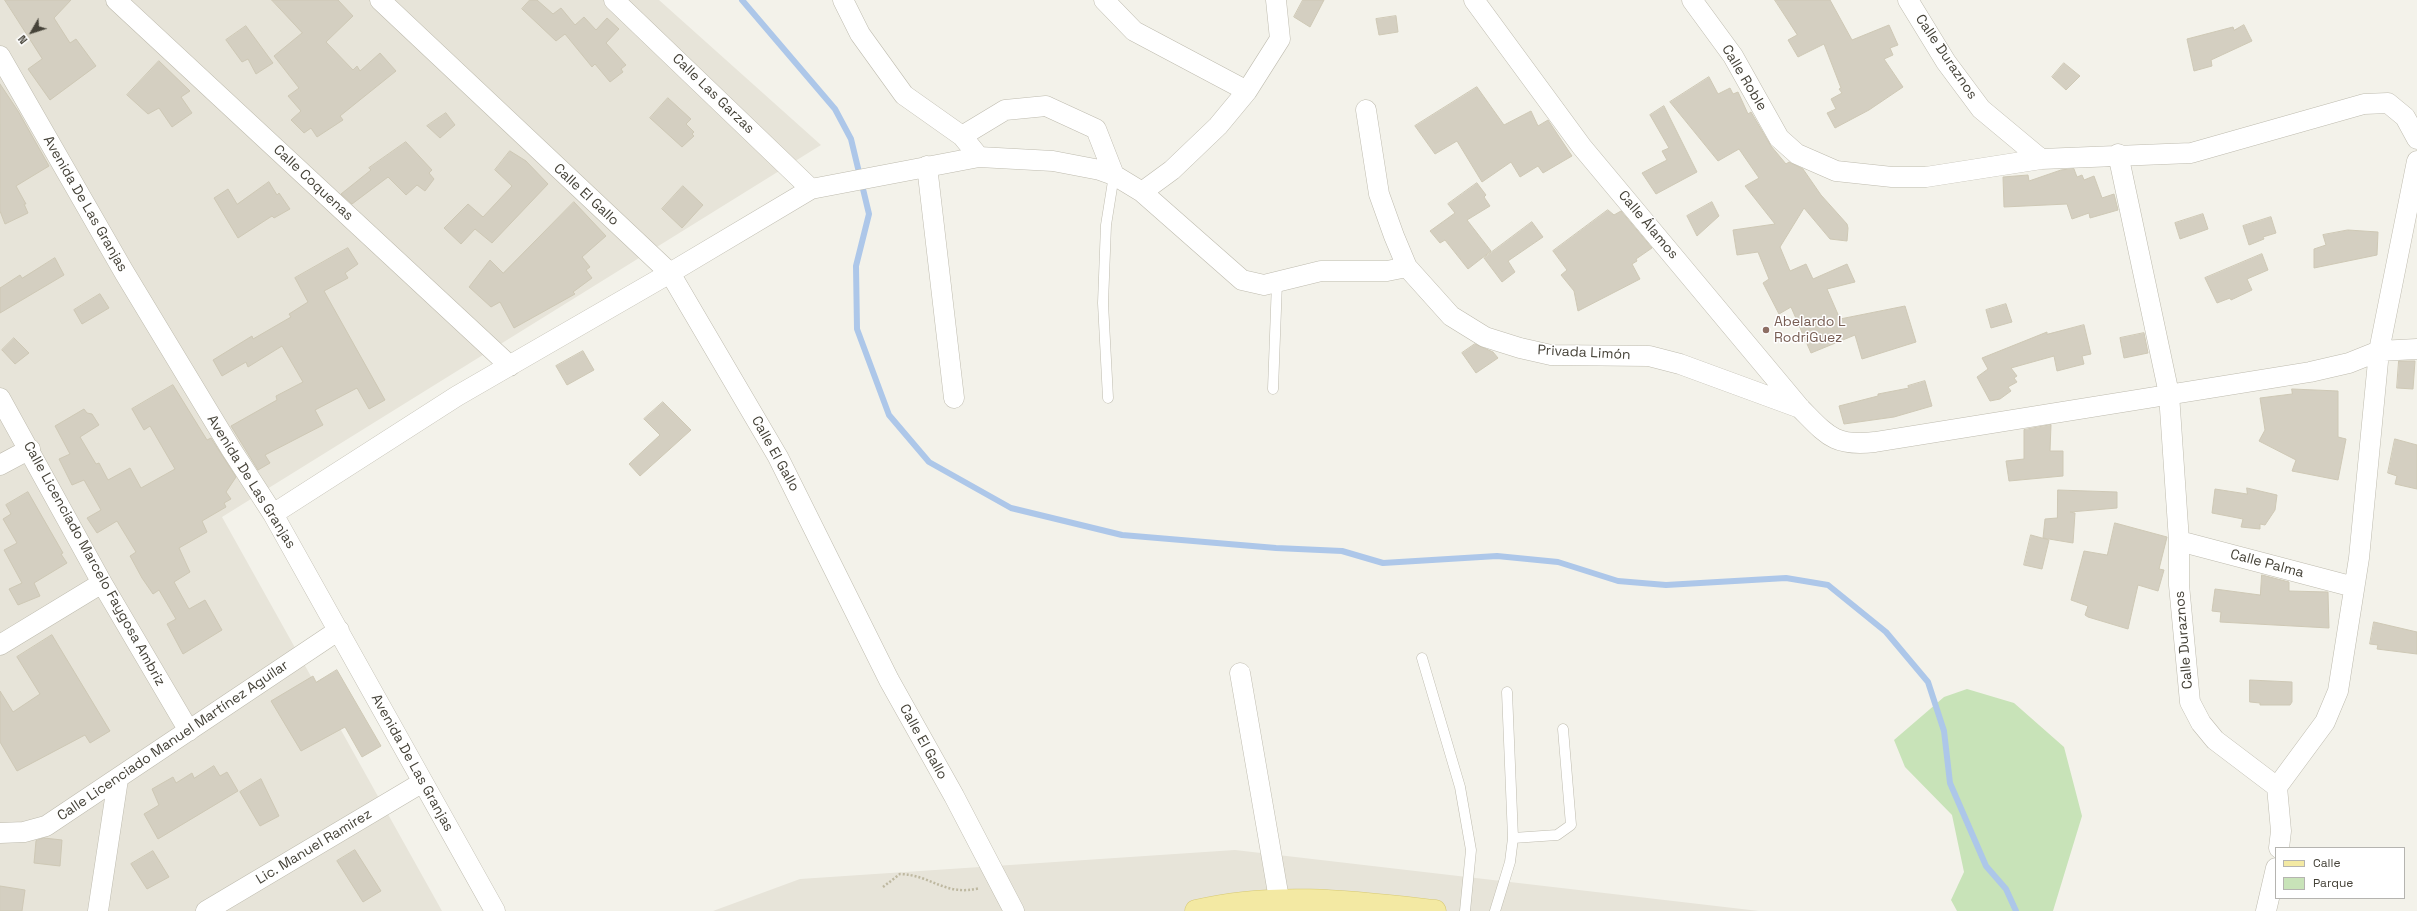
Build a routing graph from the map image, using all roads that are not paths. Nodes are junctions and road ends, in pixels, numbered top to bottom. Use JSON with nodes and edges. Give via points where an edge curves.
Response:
{"nodes":[{"id":1,"x":116,"y":0,"type":"edge"},
{"id":2,"x":380,"y":0,"type":"edge"},
{"id":3,"x":614,"y":0,"type":"edge"},
{"id":4,"x":843,"y":0,"type":"edge"},
{"id":5,"x":1104,"y":0,"type":"edge"},
{"id":6,"x":1276,"y":0,"type":"edge"},
{"id":7,"x":1474,"y":0,"type":"edge"},
{"id":8,"x":1692,"y":0,"type":"edge"},
{"id":9,"x":1908,"y":0,"type":"edge"},
{"id":10,"x":0,"y":56,"type":"edge"},
{"id":11,"x":1247,"y":91,"type":"junction"},
{"id":12,"x":1366,"y":110,"type":"dead end"},
{"id":13,"x":962,"y":136,"type":"junction"},
{"id":14,"x":2417,"y":139,"type":"edge"},
{"id":15,"x":2118,"y":154,"type":"junction"},
{"id":16,"x":978,"y":158,"type":"junction"},
{"id":17,"x":2041,"y":159,"type":"junction"},
{"id":18,"x":2417,"y":162,"type":"edge"},
{"id":19,"x":927,"y":166,"type":"junction"},
{"id":20,"x":2417,"y":170,"type":"edge"},
{"id":21,"x":1114,"y":175,"type":"junction"},
{"id":22,"x":811,"y":189,"type":"junction"},
{"id":23,"x":1142,"y":192,"type":"junction"},
{"id":24,"x":1407,"y":267,"type":"junction"},
{"id":25,"x":670,"y":273,"type":"junction"},
{"id":26,"x":1277,"y":282,"type":"junction"},
{"id":27,"x":2417,"y":349,"type":"edge"},
{"id":28,"x":2379,"y":350,"type":"junction"},
{"id":29,"x":510,"y":366,"type":"junction"},
{"id":30,"x":1273,"y":389,"type":"dead end"},
{"id":31,"x":2168,"y":394,"type":"junction"},
{"id":32,"x":0,"y":398,"type":"edge"},
{"id":33,"x":954,"y":398,"type":"dead end"},
{"id":34,"x":1108,"y":398,"type":"dead end"},
{"id":35,"x":1800,"y":408,"type":"junction"},
{"id":36,"x":30,"y":449,"type":"junction"},
{"id":37,"x":0,"y":465,"type":"edge"},
{"id":38,"x":272,"y":514,"type":"junction"},
{"id":39,"x":2180,"y":541,"type":"junction"},
{"id":40,"x":102,"y":583,"type":"junction"},
{"id":41,"x":2354,"y":587,"type":"junction"},
{"id":42,"x":339,"y":630,"type":"junction"},
{"id":43,"x":0,"y":645,"type":"edge"},
{"id":44,"x":1422,"y":658,"type":"dead end"},
{"id":45,"x":1240,"y":674,"type":"dead end"},
{"id":46,"x":1507,"y":692,"type":"dead end"},
{"id":47,"x":1563,"y":728,"type":"dead end"},
{"id":48,"x":189,"y":731,"type":"junction"},
{"id":49,"x":118,"y":779,"type":"junction"},
{"id":50,"x":423,"y":782,"type":"junction"},
{"id":51,"x":2277,"y":787,"type":"junction"},
{"id":52,"x":0,"y":833,"type":"edge"},
{"id":53,"x":1513,"y":838,"type":"junction"},
{"id":54,"x":2279,"y":847,"type":"edge"},
{"id":55,"x":2275,"y":872,"type":"edge"},
{"id":56,"x":1279,"y":899,"type":"junction"},
{"id":57,"x":1396,"y":909,"type":"edge"},
{"id":58,"x":98,"y":911,"type":"edge"},
{"id":59,"x":206,"y":911,"type":"edge"},
{"id":60,"x":495,"y":911,"type":"edge"},
{"id":61,"x":1014,"y":911,"type":"edge"},
{"id":62,"x":1196,"y":911,"type":"edge"},
{"id":63,"x":1435,"y":911,"type":"edge"},
{"id":64,"x":1465,"y":911,"type":"edge"},
{"id":65,"x":1495,"y":911,"type":"edge"},
{"id":66,"x":2266,"y":911,"type":"edge"}],
"edges":[{"from":1,"to":29,"type":"street","name":"Calle Coquenas"},
{"from":2,"to":25,"type":"street","name":"Calle El Gallo"},
{"from":3,"to":22,"type":"street","name":"Calle Las Garzas"},
{"from":4,"to":13,"type":"street","via":[[860,34],[904,95]]},
{"from":5,"to":11,"type":"street","via":[[1134,31]]},
{"from":6,"to":11,"type":"street","via":[[1280,39]]},
{"from":7,"to":35,"type":"street","name":"Calle Álamos","via":[[1582,147]]},
{"from":8,"to":17,"type":"street","name":"Calle Roble","via":[[1733,56],[1779,138],[1797,154],[1836,171],[1892,177],[1926,177]]},
{"from":9,"to":17,"type":"street","name":"Calle Duraznos","via":[[1946,62],[1981,110]]},
{"from":10,"to":38,"type":"street","name":"Avenida De Las Granjas","via":[[124,272]]},
{"from":11,"to":23,"type":"street","via":[[1218,126],[1172,170]]},
{"from":12,"to":24,"type":"street","name":"Privada Limón","via":[[1379,194]]},
{"from":13,"to":16,"type":"street"},
{"from":13,"to":21,"type":"street","via":[[1005,110],[1046,106],[1096,129]]},
{"from":14,"to":15,"type":"street","name":"Calle Roble","via":[[2405,117],[2388,103],[2364,104],[2210,149],[2153,156]]},
{"from":15,"to":17,"type":"street","name":"Calle Roble"},
{"from":15,"to":31,"type":"street","name":"Calle Duraznos"},
{"from":16,"to":19,"type":"street"},
{"from":16,"to":21,"type":"street","via":[[1054,161]]},
{"from":18,"to":20,"type":"street"},
{"from":19,"to":22,"type":"street"},
{"from":19,"to":33,"type":"street"},
{"from":20,"to":28,"type":"street"},
{"from":21,"to":23,"type":"street"},
{"from":21,"to":34,"type":"lane","via":[[1106,225],[1103,303]]},
{"from":22,"to":25,"type":"street"},
{"from":23,"to":26,"type":"street","via":[[1242,280],[1264,285]]},
{"from":24,"to":26,"type":"street","via":[[1387,271],[1321,271]]},
{"from":24,"to":35,"type":"street","name":"Privada Limón","via":[[1451,316],[1485,337],[1552,355],[1649,356],[1680,364]]},
{"from":25,"to":29,"type":"street"},
{"from":25,"to":61,"type":"street","name":"Calle El Gallo","via":[[778,457],[889,680]]},
{"from":26,"to":30,"type":"lane"},
{"from":27,"to":28,"type":"street"},
{"from":28,"to":31,"type":"street","via":[[2349,363],[2310,372]]},
{"from":28,"to":41,"type":"street"},
{"from":29,"to":38,"type":"street","via":[[457,396]]},
{"from":31,"to":35,"type":"street","name":"Calle Álamos","via":[[1854,445],[1835,440],[1823,432]]},
{"from":31,"to":39,"type":"street","name":"Calle Duraznos"},
{"from":32,"to":36,"type":"street","name":"Calle Licenciado Marcelo Faygosa Ambriz"},
{"from":36,"to":37,"type":"street"},
{"from":36,"to":40,"type":"street","name":"Calle Licenciado Marcelo Faygosa Ambriz"},
{"from":38,"to":42,"type":"street","name":"Avenida De Las Granjas"},
{"from":39,"to":41,"type":"street","name":"Calle Palma"},
{"from":39,"to":51,"type":"street","name":"Calle Duraznos","via":[[2179,585],[2190,702],[2201,723],[2215,740]]},
{"from":40,"to":43,"type":"street"},
{"from":40,"to":48,"type":"street","name":"Calle Licenciado Marcelo Faygosa Ambriz"},
{"from":41,"to":51,"type":"street","via":[[2338,691],[2325,722]]},
{"from":42,"to":48,"type":"street","name":"Calle Licenciado Manuel Martínez Aguilar"},
{"from":42,"to":50,"type":"street","name":"Avenida De Las Granjas"},
{"from":44,"to":64,"type":"lane","via":[[1460,787],[1471,850]]},
{"from":45,"to":56,"type":"street"},
{"from":46,"to":53,"type":"lane"},
{"from":47,"to":53,"type":"lane","via":[[1571,825],[1557,835]]},
{"from":48,"to":49,"type":"street","name":"Calle Licenciado Manuel Martínez Aguilar"},
{"from":49,"to":52,"type":"street","name":"Calle Licenciado Manuel Martínez Aguilar","via":[[46,826],[24,832]]},
{"from":49,"to":58,"type":"street"},
{"from":50,"to":59,"type":"street","name":"Lic. Manuel Ramirez"},
{"from":50,"to":60,"type":"street","name":"Avenida De Las Granjas"},
{"from":51,"to":54,"type":"street","via":[[2281,831]]},
{"from":53,"to":65,"type":"lane","via":[[1510,862]]},
{"from":55,"to":66,"type":"street"},
{"from":56,"to":57,"type":"main road"},
{"from":56,"to":62,"type":"main road","via":[[1226,904]]},
{"from":57,"to":63,"type":"main road"}]}
